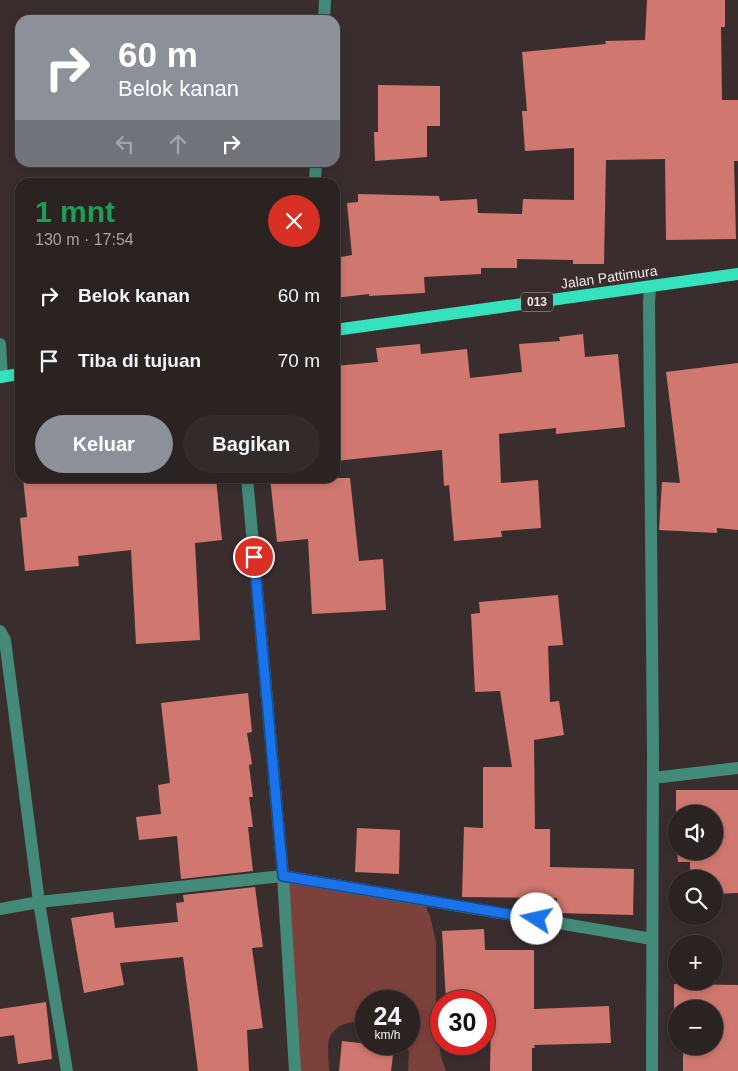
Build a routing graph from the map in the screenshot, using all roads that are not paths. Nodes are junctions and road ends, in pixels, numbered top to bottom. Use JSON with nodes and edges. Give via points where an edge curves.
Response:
{"nodes":[{"id":1,"x":325,"y":0,"type":"edge"},
{"id":2,"x":324,"y":15,"type":"edge"},
{"id":3,"x":738,"y":274,"type":"edge"},
{"id":4,"x":650,"y":286,"type":"junction"},
{"id":5,"x":340,"y":329,"type":"edge"},
{"id":6,"x":0,"y":344,"type":"edge"},
{"id":7,"x":15,"y":375,"type":"edge"},
{"id":8,"x":1,"y":377,"type":"edge"},
{"id":9,"x":247,"y":483,"type":"edge"},
{"id":10,"x":0,"y":631,"type":"edge"},
{"id":11,"x":738,"y":768,"type":"edge"},
{"id":12,"x":653,"y":778,"type":"junction"},
{"id":13,"x":283,"y":876,"type":"junction"},
{"id":14,"x":39,"y":902,"type":"junction"},
{"id":15,"x":0,"y":909,"type":"edge"},
{"id":16,"x":652,"y":939,"type":"junction"},
{"id":17,"x":67,"y":1071,"type":"edge"},
{"id":18,"x":295,"y":1071,"type":"edge"},
{"id":19,"x":652,"y":1071,"type":"edge"}],
"edges":[{"from":1,"to":2,"type":"street"},
{"from":3,"to":4,"type":"main road","name":"Jalan Pattimura","number":"013"},
{"from":4,"to":5,"type":"main road","name":"Jalan Pattimura","number":"013"},
{"from":4,"to":12,"type":"street"},
{"from":6,"to":8,"type":"street"},
{"from":7,"to":8,"type":"main road"},
{"from":9,"to":13,"type":"street"},
{"from":10,"to":14,"type":"street","via":[[5,640]]},
{"from":11,"to":12,"type":"street"},
{"from":12,"to":16,"type":"street"},
{"from":13,"to":14,"type":"street"},
{"from":13,"to":16,"type":"street"},
{"from":13,"to":18,"type":"street"},
{"from":14,"to":15,"type":"street"},
{"from":14,"to":17,"type":"street"},
{"from":16,"to":19,"type":"street"}]}
